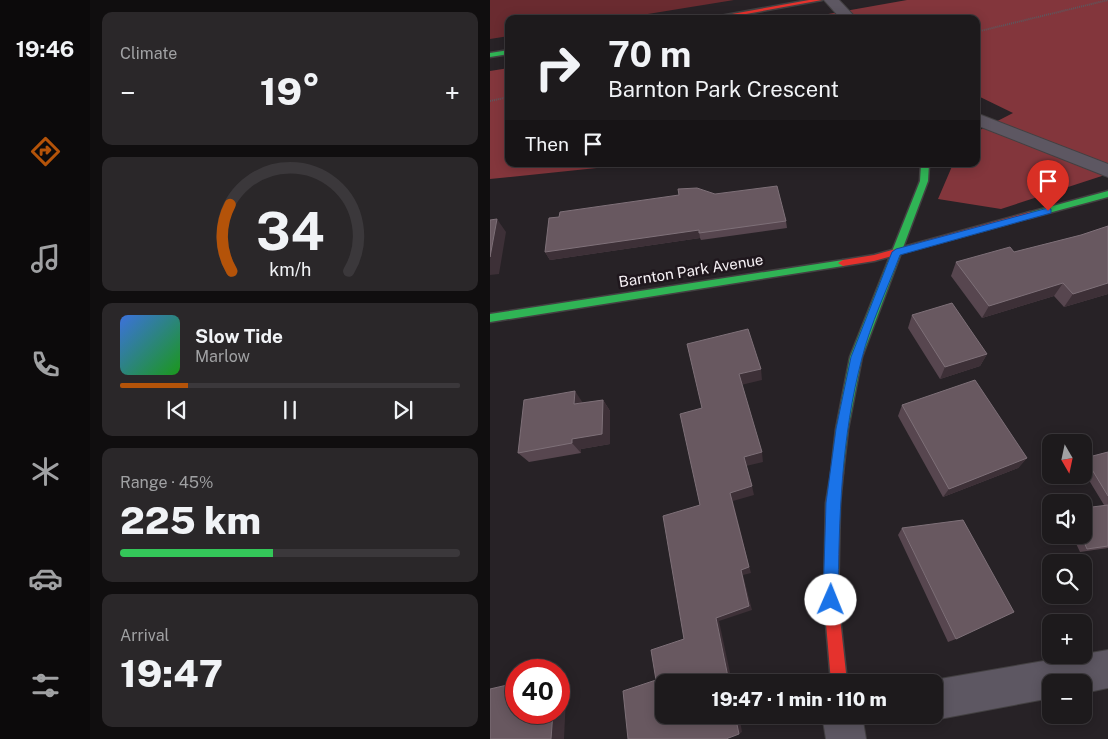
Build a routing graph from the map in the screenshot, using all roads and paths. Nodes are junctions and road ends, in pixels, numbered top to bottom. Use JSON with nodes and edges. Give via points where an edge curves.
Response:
{"nodes":[{"id":1,"x":819,"y":0,"type":"edge"},
{"id":2,"x":831,"y":0,"type":"edge"},
{"id":3,"x":1108,"y":0,"type":"edge"},
{"id":4,"x":731,"y":15,"type":"edge"},
{"id":5,"x":846,"y":15,"type":"edge"},
{"id":6,"x":980,"y":31,"type":"edge"},
{"id":7,"x":505,"y":53,"type":"edge"},
{"id":8,"x":490,"y":55,"type":"edge"},
{"id":9,"x":505,"y":98,"type":"edge"},
{"id":10,"x":490,"y":101,"type":"edge"},
{"id":11,"x":980,"y":120,"type":"edge"},
{"id":12,"x":925,"y":167,"type":"edge"},
{"id":13,"x":1108,"y":171,"type":"edge"},
{"id":14,"x":1108,"y":194,"type":"edge"},
{"id":15,"x":896,"y":252,"type":"junction"},
{"id":16,"x":490,"y":318,"type":"edge"},
{"id":17,"x":1108,"y":669,"type":"edge"},
{"id":18,"x":839,"y":674,"type":"edge"},
{"id":19,"x":943,"y":698,"type":"edge"}],
"edges":[{"from":1,"to":4,"type":"street"},
{"from":2,"to":5,"type":"street"},
{"from":3,"to":6,"type":"path"},
{"from":7,"to":8,"type":"street"},
{"from":9,"to":10,"type":"path"},
{"from":11,"to":13,"type":"street"},
{"from":12,"to":15,"type":"street","via":[[924,181]]},
{"from":14,"to":15,"type":"street","name":"Barnton Park Avenue"},
{"from":15,"to":16,"type":"street","name":"Barnton Park Avenue"},
{"from":15,"to":18,"type":"street","via":[[856,357],[842,429],[833,503],[831,600]]},
{"from":17,"to":19,"type":"street"}]}
